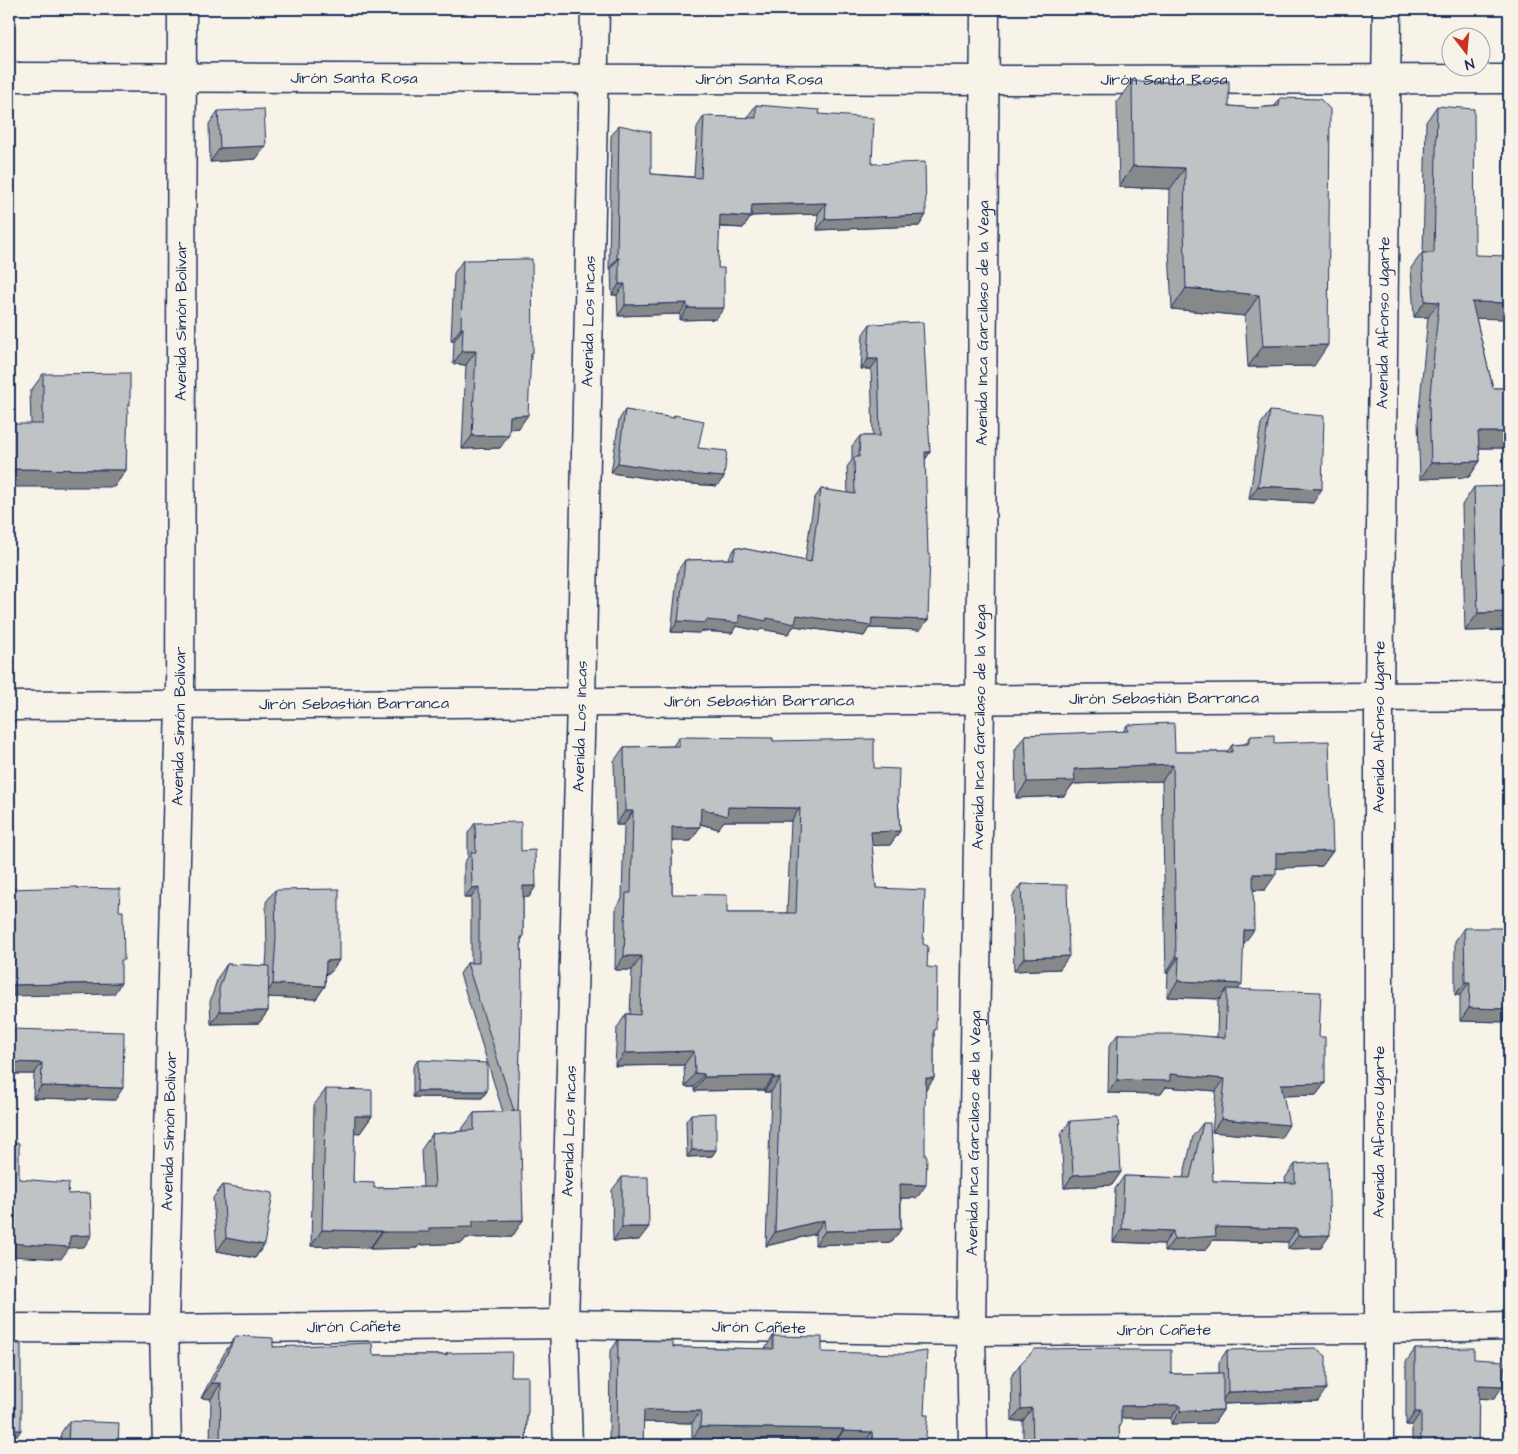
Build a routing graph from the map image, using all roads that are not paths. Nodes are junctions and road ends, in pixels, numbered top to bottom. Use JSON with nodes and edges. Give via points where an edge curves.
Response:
{"nodes":[{"id":1,"x":182,"y":9,"type":"edge"},
{"id":2,"x":595,"y":9,"type":"edge"},
{"id":3,"x":985,"y":9,"type":"edge"},
{"id":4,"x":1387,"y":9,"type":"edge"},
{"id":5,"x":9,"y":77,"type":"edge"},
{"id":6,"x":182,"y":77,"type":"junction"},
{"id":7,"x":1386,"y":78,"type":"junction"},
{"id":8,"x":594,"y":79,"type":"junction"},
{"id":9,"x":1509,"y":79,"type":"edge"},
{"id":10,"x":985,"y":80,"type":"junction"},
{"id":11,"x":1509,"y":696,"type":"edge"},
{"id":12,"x":1379,"y":697,"type":"junction"},
{"id":13,"x":980,"y":699,"type":"junction"},
{"id":14,"x":581,"y":702,"type":"junction"},
{"id":15,"x":180,"y":704,"type":"junction"},
{"id":16,"x":9,"y":706,"type":"edge"},
{"id":17,"x":564,"y":1324,"type":"junction"},
{"id":18,"x":1509,"y":1326,"type":"edge"},
{"id":19,"x":9,"y":1328,"type":"edge"},
{"id":20,"x":164,"y":1329,"type":"junction"},
{"id":21,"x":1379,"y":1329,"type":"junction"},
{"id":22,"x":971,"y":1332,"type":"junction"},
{"id":23,"x":167,"y":1445,"type":"edge"},
{"id":24,"x":568,"y":1445,"type":"edge"},
{"id":25,"x":974,"y":1445,"type":"edge"},
{"id":26,"x":1379,"y":1445,"type":"edge"}],
"edges":[{"from":1,"to":6,"type":"street","name":"Avenida Simón Bolívar"},
{"from":2,"to":8,"type":"street","name":"Avenida Los Incas"},
{"from":3,"to":10,"type":"street","name":"Avenida Inca Garcilaso de la Vega"},
{"from":4,"to":7,"type":"street","name":"Avenida Alfonso Ugarte"},
{"from":5,"to":6,"type":"street","name":"Jirón Santa Rosa"},
{"from":6,"to":8,"type":"street","name":"Jirón Santa Rosa"},
{"from":6,"to":15,"type":"street","name":"Avenida Simón Bolívar"},
{"from":7,"to":9,"type":"street","name":"Jirón Santa Rosa"},
{"from":7,"to":10,"type":"street","name":"Jirón Santa Rosa"},
{"from":7,"to":12,"type":"street","name":"Avenida Alfonso Ugarte"},
{"from":8,"to":10,"type":"street","name":"Jirón Santa Rosa"},
{"from":8,"to":14,"type":"street","name":"Avenida Los Incas"},
{"from":10,"to":13,"type":"street","name":"Avenida Inca Garcilaso de la Vega"},
{"from":11,"to":12,"type":"street","name":"Jirón Sebastián Barranca"},
{"from":12,"to":13,"type":"street","name":"Jirón Sebastián Barranca"},
{"from":12,"to":21,"type":"street","name":"Avenida Alfonso Ugarte"},
{"from":13,"to":14,"type":"street","name":"Jirón Sebastián Barranca"},
{"from":13,"to":22,"type":"street","name":"Avenida Inca Garcilaso de la Vega"},
{"from":14,"to":15,"type":"street","name":"Jirón Sebastián Barranca"},
{"from":14,"to":17,"type":"street","name":"Avenida Los Incas"},
{"from":15,"to":16,"type":"street","name":"Jirón Sebastián Barranca"},
{"from":15,"to":20,"type":"street","name":"Avenida Simón Bolívar"},
{"from":17,"to":20,"type":"street","name":"Jirón Cañete"},
{"from":17,"to":22,"type":"street","name":"Jirón Cañete"},
{"from":17,"to":24,"type":"street","name":"Avenida Los Incas"},
{"from":18,"to":21,"type":"street","name":"Jirón Cañete"},
{"from":19,"to":20,"type":"street","name":"Jirón Cañete"},
{"from":20,"to":23,"type":"street","name":"Avenida Simón Bolívar"},
{"from":21,"to":22,"type":"street","name":"Jirón Cañete"},
{"from":21,"to":26,"type":"street","name":"Avenida Alfonso Ugarte"},
{"from":22,"to":25,"type":"street","name":"Avenida Inca Garcilaso de la Vega"}]}
